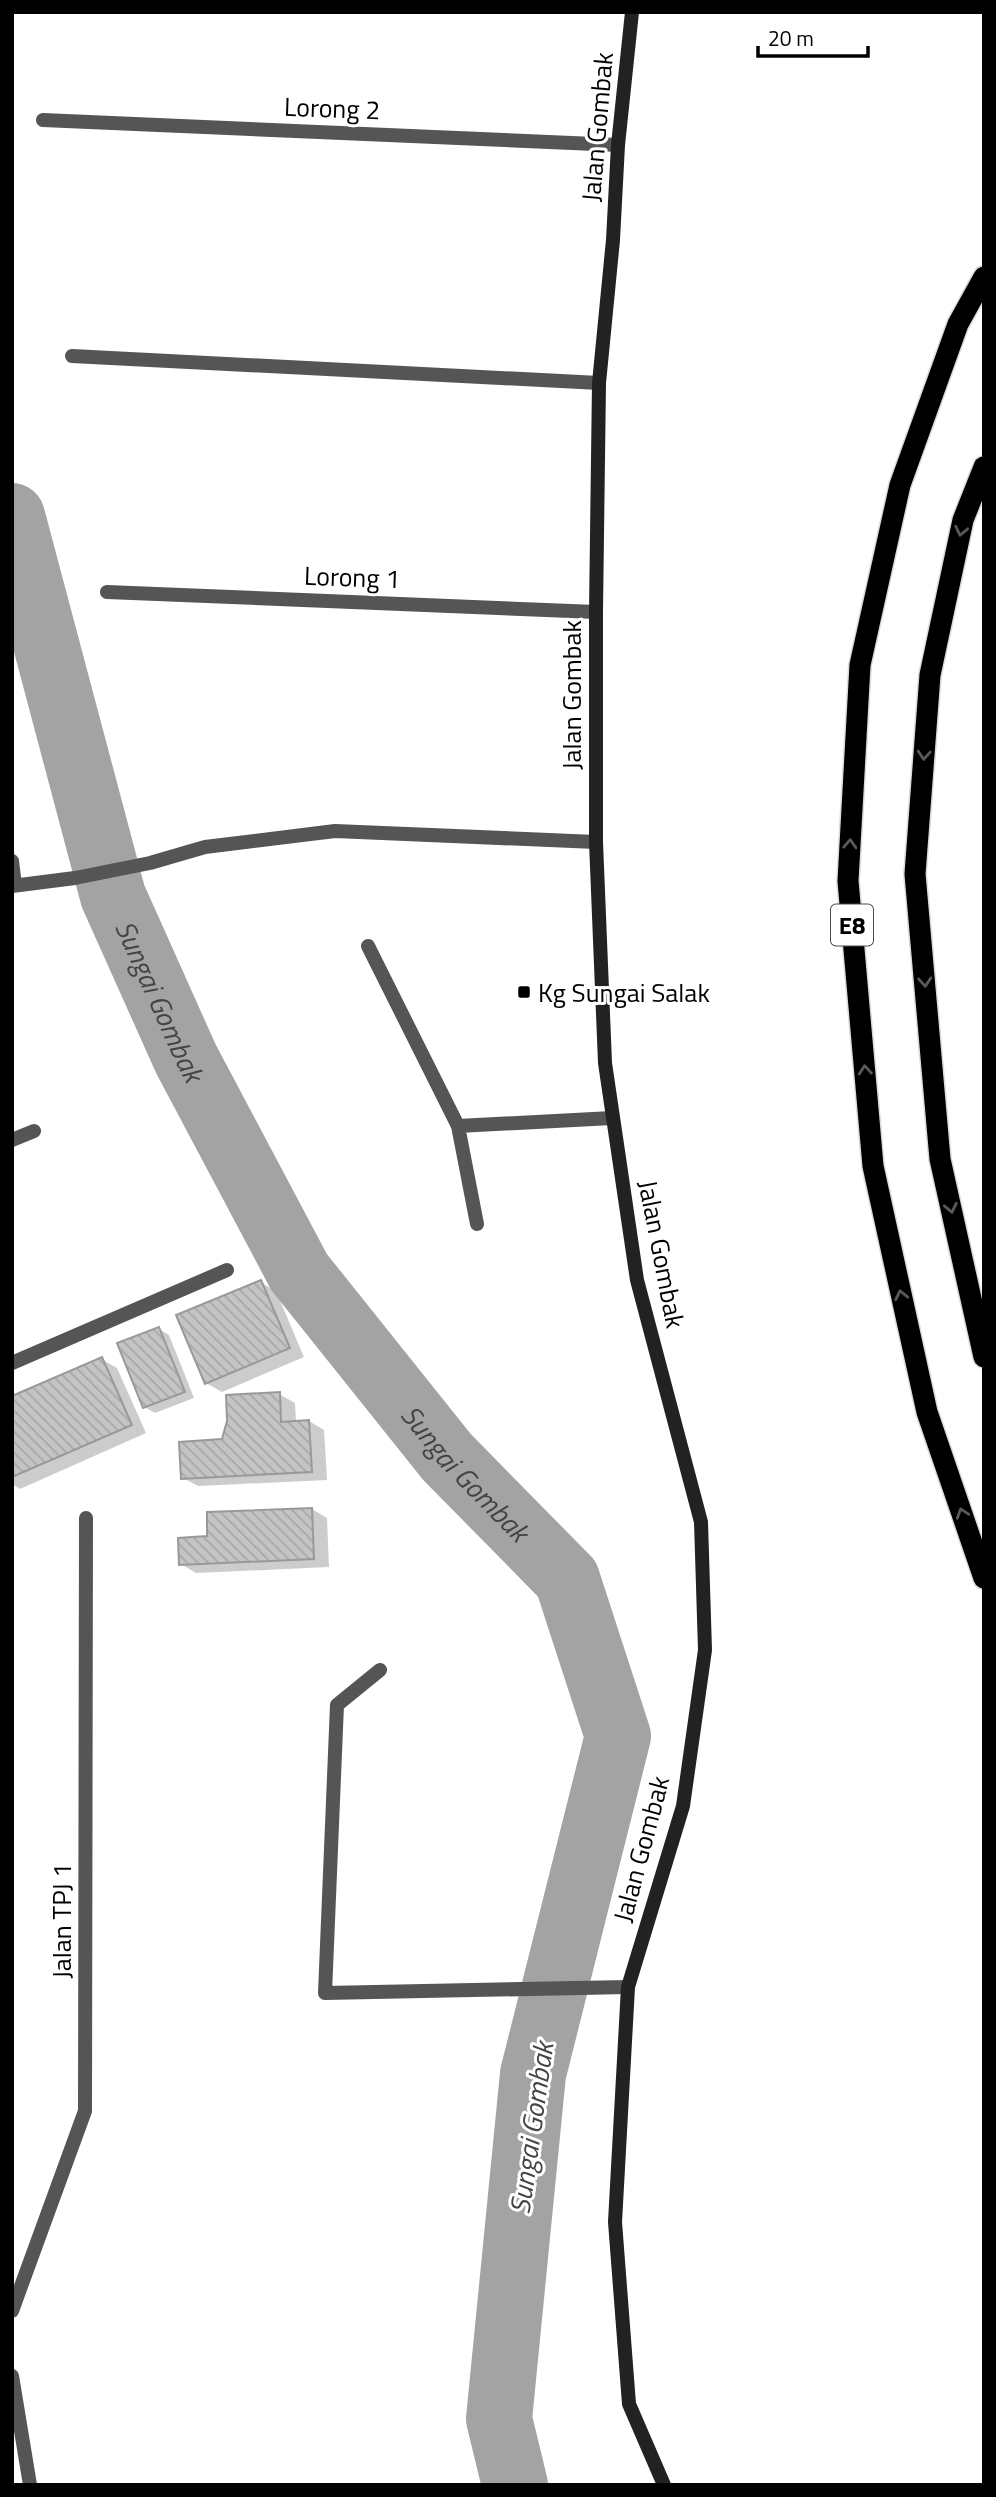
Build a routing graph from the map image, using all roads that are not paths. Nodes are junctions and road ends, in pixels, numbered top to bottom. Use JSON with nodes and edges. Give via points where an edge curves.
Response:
{"nodes":[{"id":1,"x":632,"y":12,"type":"edge"},
{"id":2,"x":43,"y":120,"type":"dead end"},
{"id":3,"x":618,"y":145,"type":"junction"},
{"id":4,"x":984,"y":277,"type":"edge"},
{"id":5,"x":72,"y":356,"type":"dead end"},
{"id":6,"x":599,"y":383,"type":"junction"},
{"id":7,"x":984,"y":467,"type":"edge"},
{"id":8,"x":107,"y":592,"type":"dead end"},
{"id":9,"x":596,"y":612,"type":"junction"},
{"id":10,"x":596,"y":842,"type":"junction"},
{"id":11,"x":12,"y":861,"type":"edge"},
{"id":12,"x":14,"y":885,"type":"edge"},
{"id":13,"x":368,"y":946,"type":"dead end"},
{"id":14,"x":612,"y":1118,"type":"junction"},
{"id":15,"x":458,"y":1126,"type":"junction"},
{"id":16,"x":34,"y":1132,"type":"dead end"},
{"id":17,"x":12,"y":1140,"type":"edge"},
{"id":18,"x":477,"y":1224,"type":"dead end"},
{"id":19,"x":227,"y":1270,"type":"dead end"},
{"id":20,"x":984,"y":1357,"type":"edge"},
{"id":21,"x":12,"y":1363,"type":"edge"},
{"id":22,"x":86,"y":1518,"type":"dead end"},
{"id":23,"x":984,"y":1578,"type":"edge"},
{"id":24,"x":380,"y":1670,"type":"dead end"},
{"id":25,"x":628,"y":1987,"type":"junction"},
{"id":26,"x":12,"y":2311,"type":"edge"},
{"id":27,"x":12,"y":2376,"type":"edge"},
{"id":28,"x":30,"y":2485,"type":"edge"},
{"id":29,"x":664,"y":2485,"type":"edge"}],
"edges":[{"from":1,"to":3,"type":"main road","name":"Jalan Gombak"},
{"from":2,"to":3,"type":"street","name":"Lorong 2"},
{"from":3,"to":6,"type":"main road","name":"Jalan Gombak"},
{"from":23,"to":4,"type":"highway","number":"E8","one_way":true,"via":[[927,1412],[873,1167],[848,881],[860,665],[900,485],[958,324]]},
{"from":5,"to":6,"type":"street"},
{"from":6,"to":9,"type":"main road","name":"Jalan Gombak"},
{"from":7,"to":20,"type":"highway","one_way":true,"via":[[963,520],[930,675],[915,874],[940,1159]]},
{"from":8,"to":9,"type":"street","name":"Lorong 1"},
{"from":9,"to":10,"type":"main road","name":"Jalan Gombak"},
{"from":10,"to":12,"type":"street","via":[[335,831],[205,847],[75,878]]},
{"from":10,"to":14,"type":"main road","name":"Jalan Gombak","via":[[605,1063]]},
{"from":11,"to":12,"type":"street"},
{"from":13,"to":15,"type":"street"},
{"from":14,"to":15,"type":"street"},
{"from":14,"to":25,"type":"main road","name":"Jalan Gombak","via":[[637,1280],[701,1522],[705,1650],[683,1806]]},
{"from":15,"to":18,"type":"street"},
{"from":16,"to":17,"type":"street"},
{"from":19,"to":21,"type":"street"},
{"from":22,"to":26,"type":"street","name":"Jalan TPJ 1","via":[[85,2110]]},
{"from":24,"to":25,"type":"street","via":[[337,1706],[325,1993]]},
{"from":25,"to":29,"type":"main road","name":"Jalan Gombak","via":[[615,2222],[629,2404]]},
{"from":27,"to":28,"type":"street"}]}
